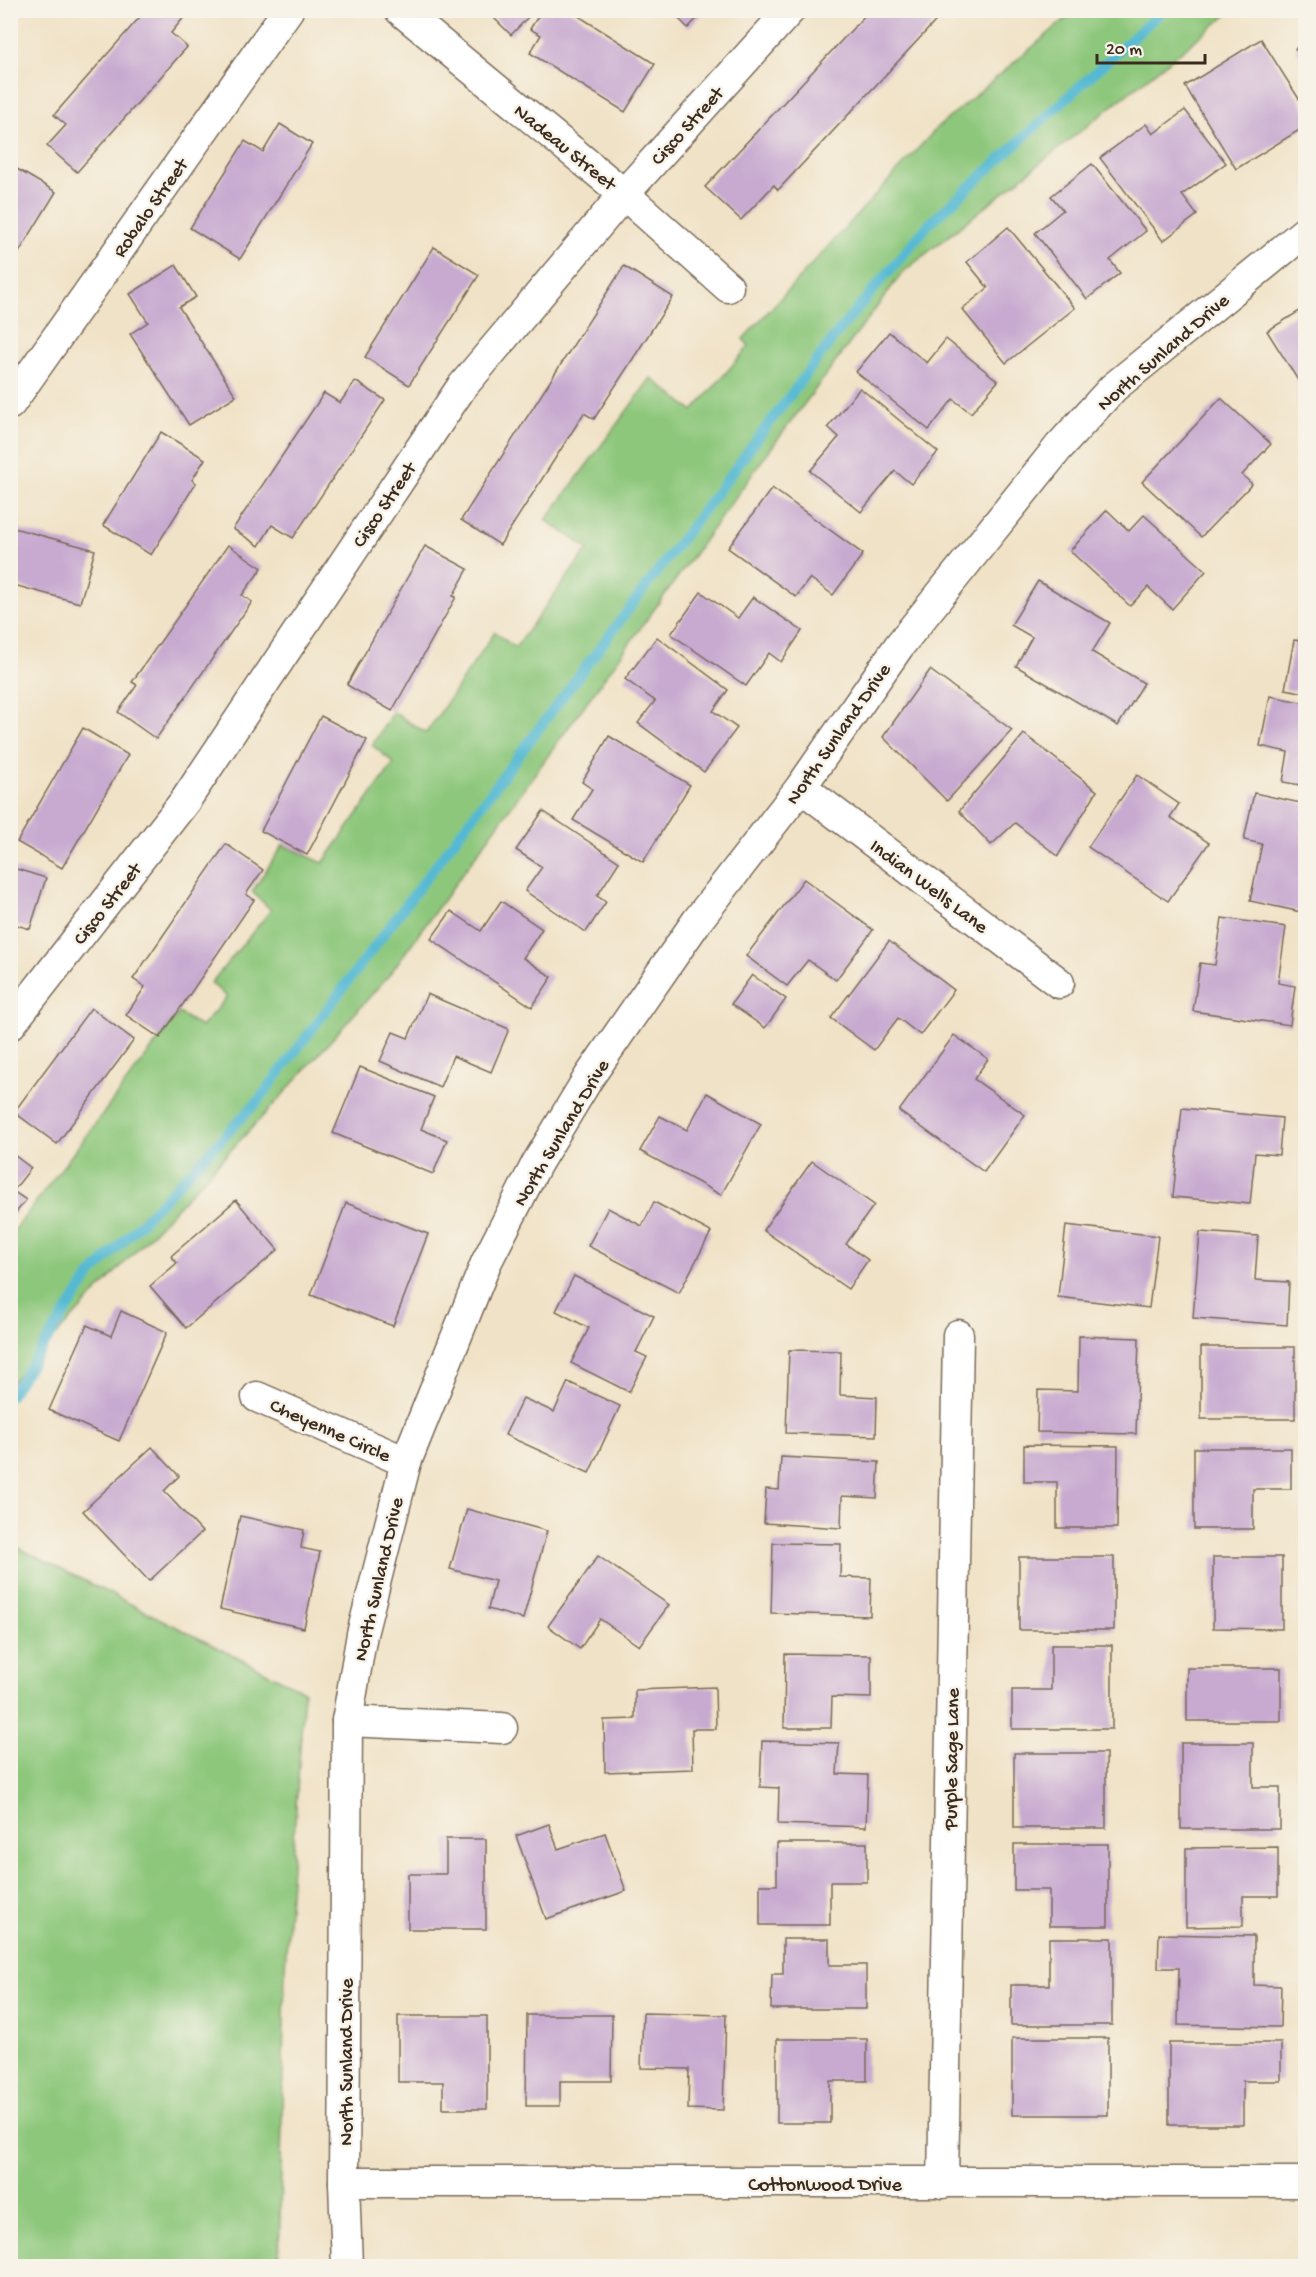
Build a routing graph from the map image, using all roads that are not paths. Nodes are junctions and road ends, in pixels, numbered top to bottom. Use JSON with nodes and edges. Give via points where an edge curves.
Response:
{"nodes":[{"id":1,"x":288,"y":10,"type":"edge"},
{"id":2,"x":400,"y":10,"type":"edge"},
{"id":3,"x":790,"y":10,"type":"edge"},
{"id":4,"x":624,"y":194,"type":"junction"},
{"id":5,"x":1305,"y":231,"type":"edge"},
{"id":6,"x":728,"y":287,"type":"dead end"},
{"id":7,"x":10,"y":404,"type":"edge"},
{"id":8,"x":801,"y":787,"type":"junction"},
{"id":9,"x":1059,"y":983,"type":"dead end"},
{"id":10,"x":10,"y":1025,"type":"edge"},
{"id":11,"x":958,"y":1335,"type":"dead end"},
{"id":12,"x":257,"y":1397,"type":"dead end"},
{"id":13,"x":406,"y":1462,"type":"junction"},
{"id":14,"x":347,"y":1721,"type":"junction"},
{"id":15,"x":502,"y":1728,"type":"dead end"},
{"id":16,"x":344,"y":2182,"type":"junction"},
{"id":17,"x":1305,"y":2182,"type":"edge"},
{"id":18,"x":943,"y":2183,"type":"junction"},
{"id":19,"x":347,"y":2266,"type":"edge"}],
"edges":[{"from":1,"to":7,"type":"street","name":"Robalo Street"},
{"from":2,"to":4,"type":"street","name":"Nadeau Street"},
{"from":3,"to":4,"type":"street","name":"Cisco Street"},
{"from":4,"to":6,"type":"street","name":"Nadeau Street"},
{"from":4,"to":10,"type":"street","name":"Cisco Street","via":[[461,388],[185,801]]},
{"from":5,"to":8,"type":"street","name":"North Sunland Drive","via":[[1113,388],[1059,447],[899,646]]},
{"from":8,"to":9,"type":"street","name":"Indian Wells Lane"},
{"from":8,"to":13,"type":"street","name":"North Sunland Drive","via":[[697,921],[589,1077],[537,1162],[486,1263]]},
{"from":11,"to":18,"type":"street","name":"Purple Sage Lane"},
{"from":12,"to":13,"type":"street","name":"Cheyenne Circle"},
{"from":13,"to":14,"type":"street","name":"North Sunland Drive","via":[[362,1634]]},
{"from":14,"to":15,"type":"street"},
{"from":14,"to":16,"type":"street","name":"North Sunland Drive"},
{"from":16,"to":18,"type":"street","name":"Cottonwood Drive"},
{"from":16,"to":19,"type":"street","name":"North Sunland Drive"},
{"from":17,"to":18,"type":"street","name":"Cottonwood Drive"}]}
